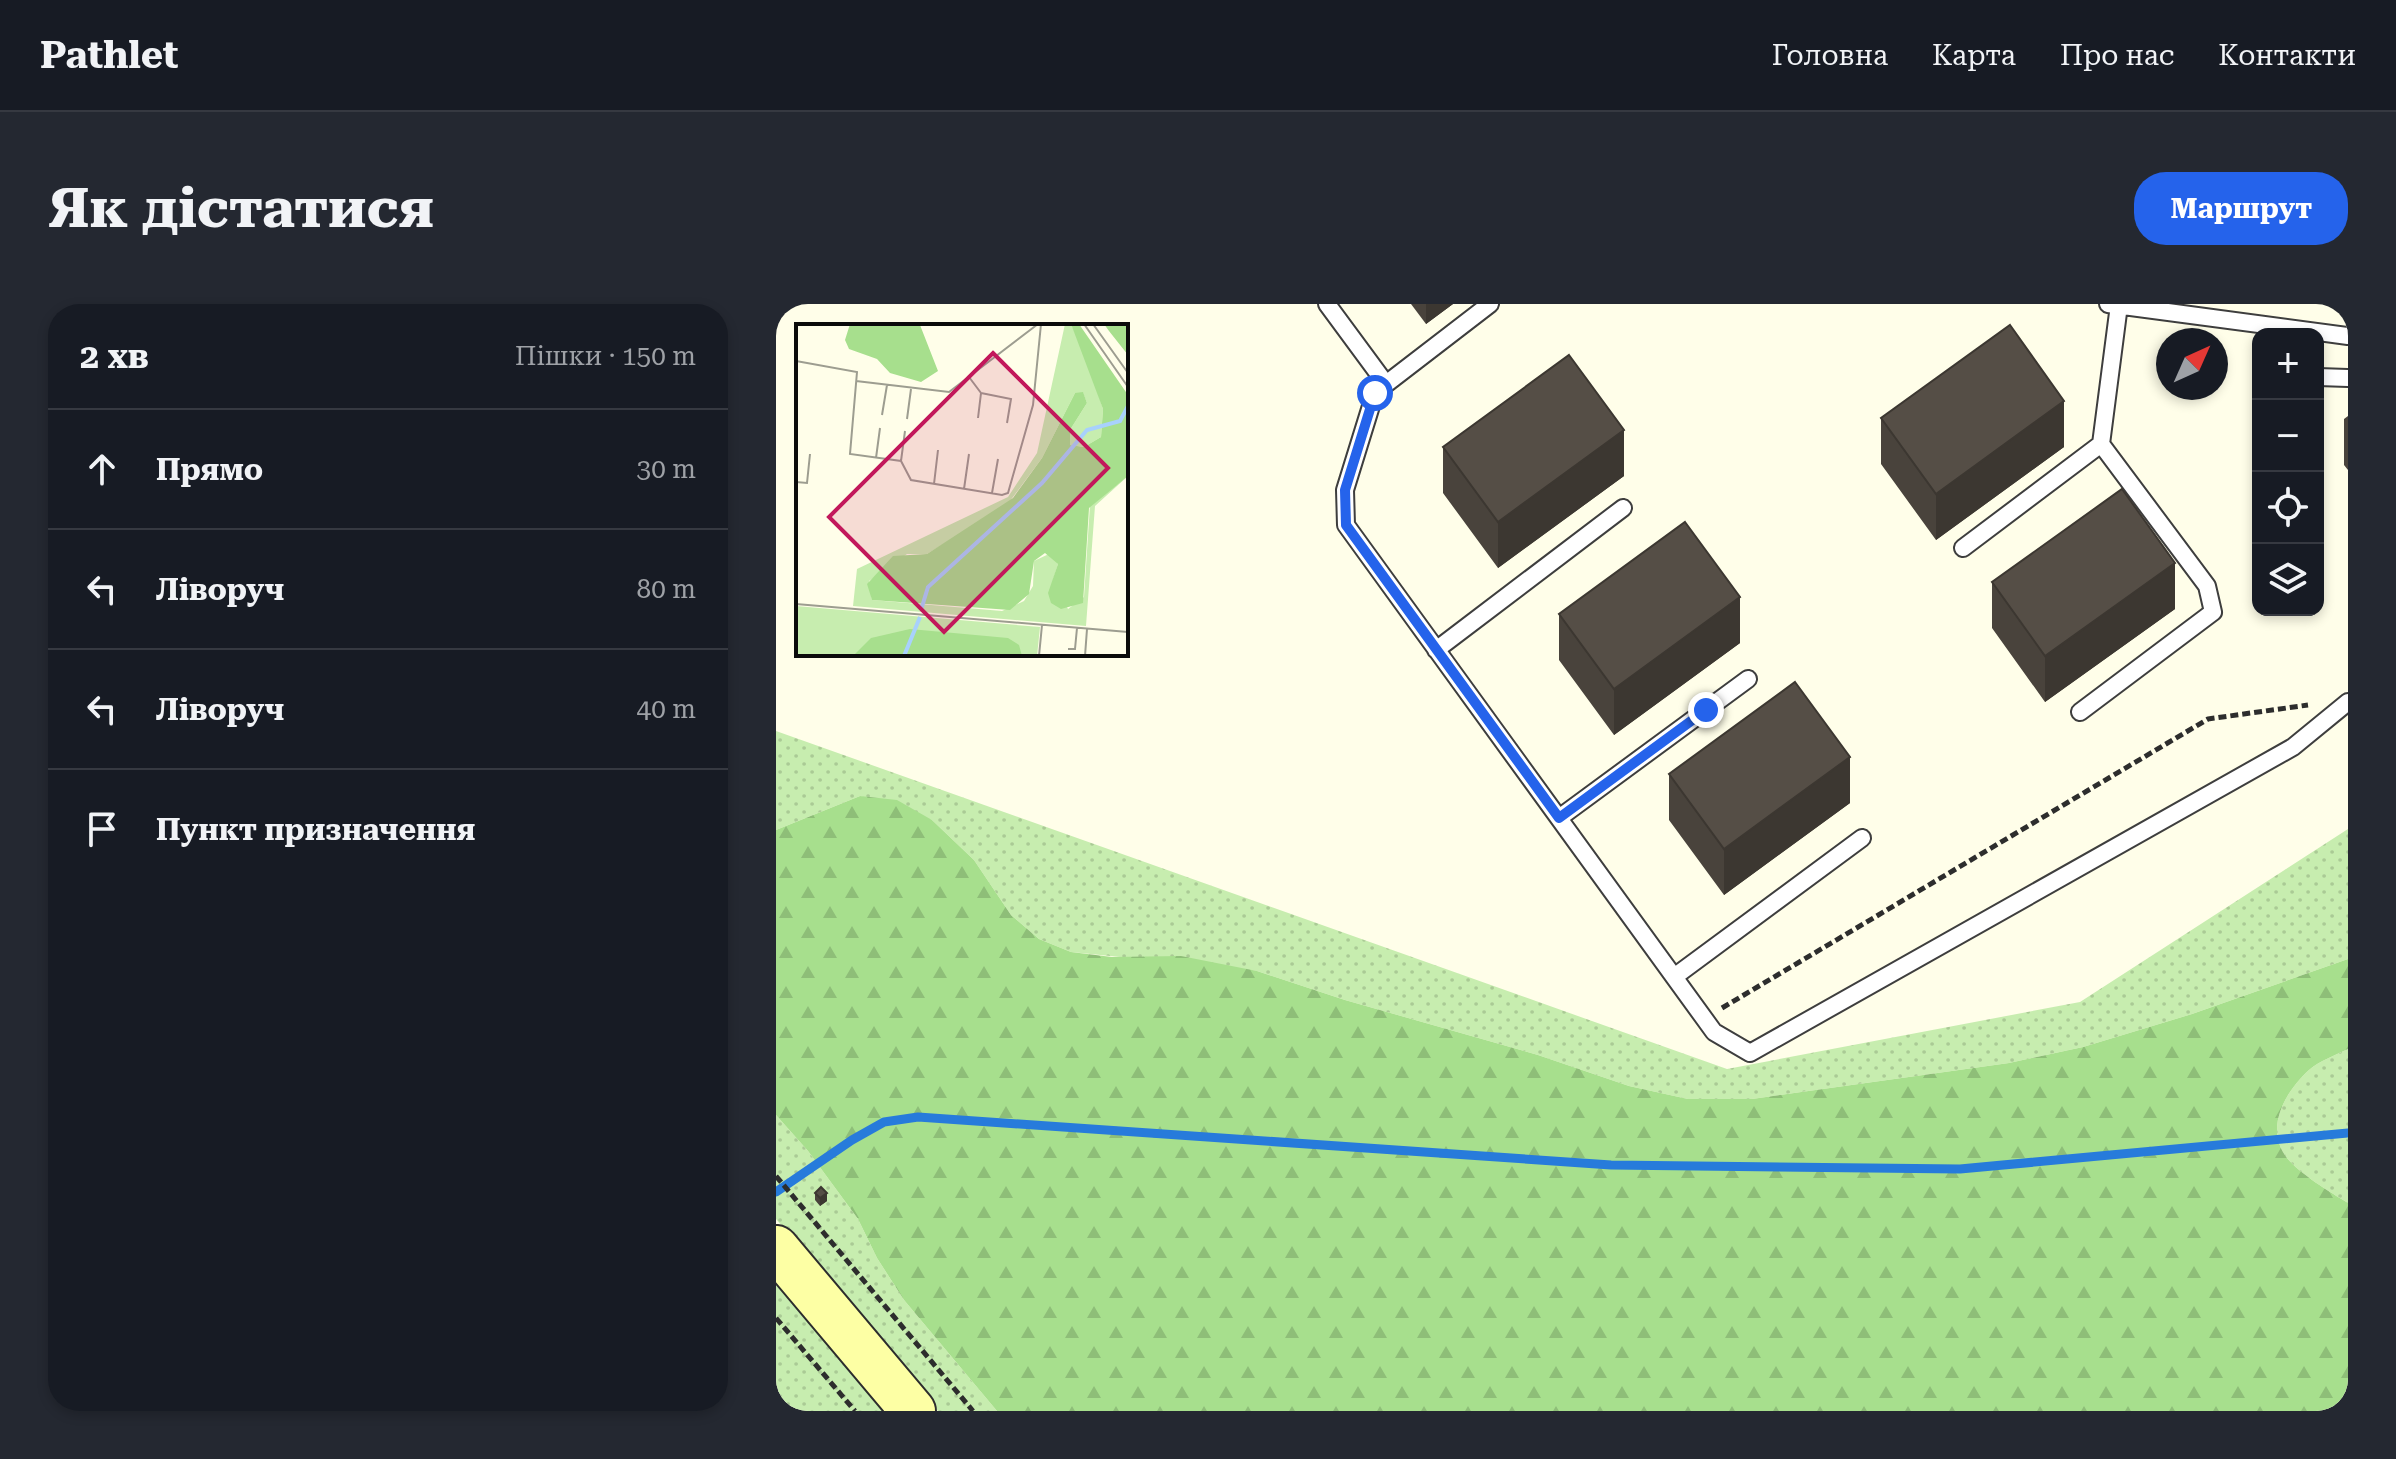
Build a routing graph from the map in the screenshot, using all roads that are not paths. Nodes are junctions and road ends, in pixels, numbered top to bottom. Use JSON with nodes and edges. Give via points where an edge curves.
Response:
{"nodes":[{"id":1,"x":1327,"y":304,"type":"edge"},
{"id":2,"x":1490,"y":304,"type":"edge"},
{"id":3,"x":2113,"y":305,"type":"edge"},
{"id":4,"x":2348,"y":336,"type":"edge"},
{"id":5,"x":2324,"y":377,"type":"edge"},
{"id":6,"x":2348,"y":378,"type":"edge"},
{"id":7,"x":1386,"y":384,"type":"junction"},
{"id":8,"x":2101,"y":444,"type":"junction"},
{"id":9,"x":1623,"y":508,"type":"dead end"},
{"id":10,"x":1963,"y":548,"type":"dead end"},
{"id":11,"x":1436,"y":650,"type":"junction"},
{"id":12,"x":1748,"y":679,"type":"dead end"},
{"id":13,"x":2348,"y":702,"type":"edge"},
{"id":14,"x":2080,"y":712,"type":"dead end"},
{"id":15,"x":1559,"y":818,"type":"junction"},
{"id":16,"x":1862,"y":838,"type":"dead end"},
{"id":17,"x":1674,"y":977,"type":"junction"},
{"id":18,"x":776,"y":1248,"type":"edge"},
{"id":19,"x":913,"y":1411,"type":"edge"}],
"edges":[{"from":1,"to":7,"type":"lane"},
{"from":2,"to":7,"type":"lane"},
{"from":3,"to":4,"type":"lane"},
{"from":3,"to":8,"type":"lane"},
{"from":5,"to":6,"type":"lane"},
{"from":7,"to":11,"type":"lane","via":[[1375,393],[1345,490],[1346,525]]},
{"from":8,"to":10,"type":"lane"},
{"from":8,"to":14,"type":"lane","via":[[2207,586],[2213,612]]},
{"from":9,"to":11,"type":"lane"},
{"from":11,"to":15,"type":"lane"},
{"from":12,"to":15,"type":"lane"},
{"from":13,"to":17,"type":"lane","via":[[2293,747],[1750,1053],[1714,1033]]},
{"from":15,"to":17,"type":"lane"},
{"from":16,"to":17,"type":"lane"},
{"from":18,"to":19,"type":"main road"}]}
